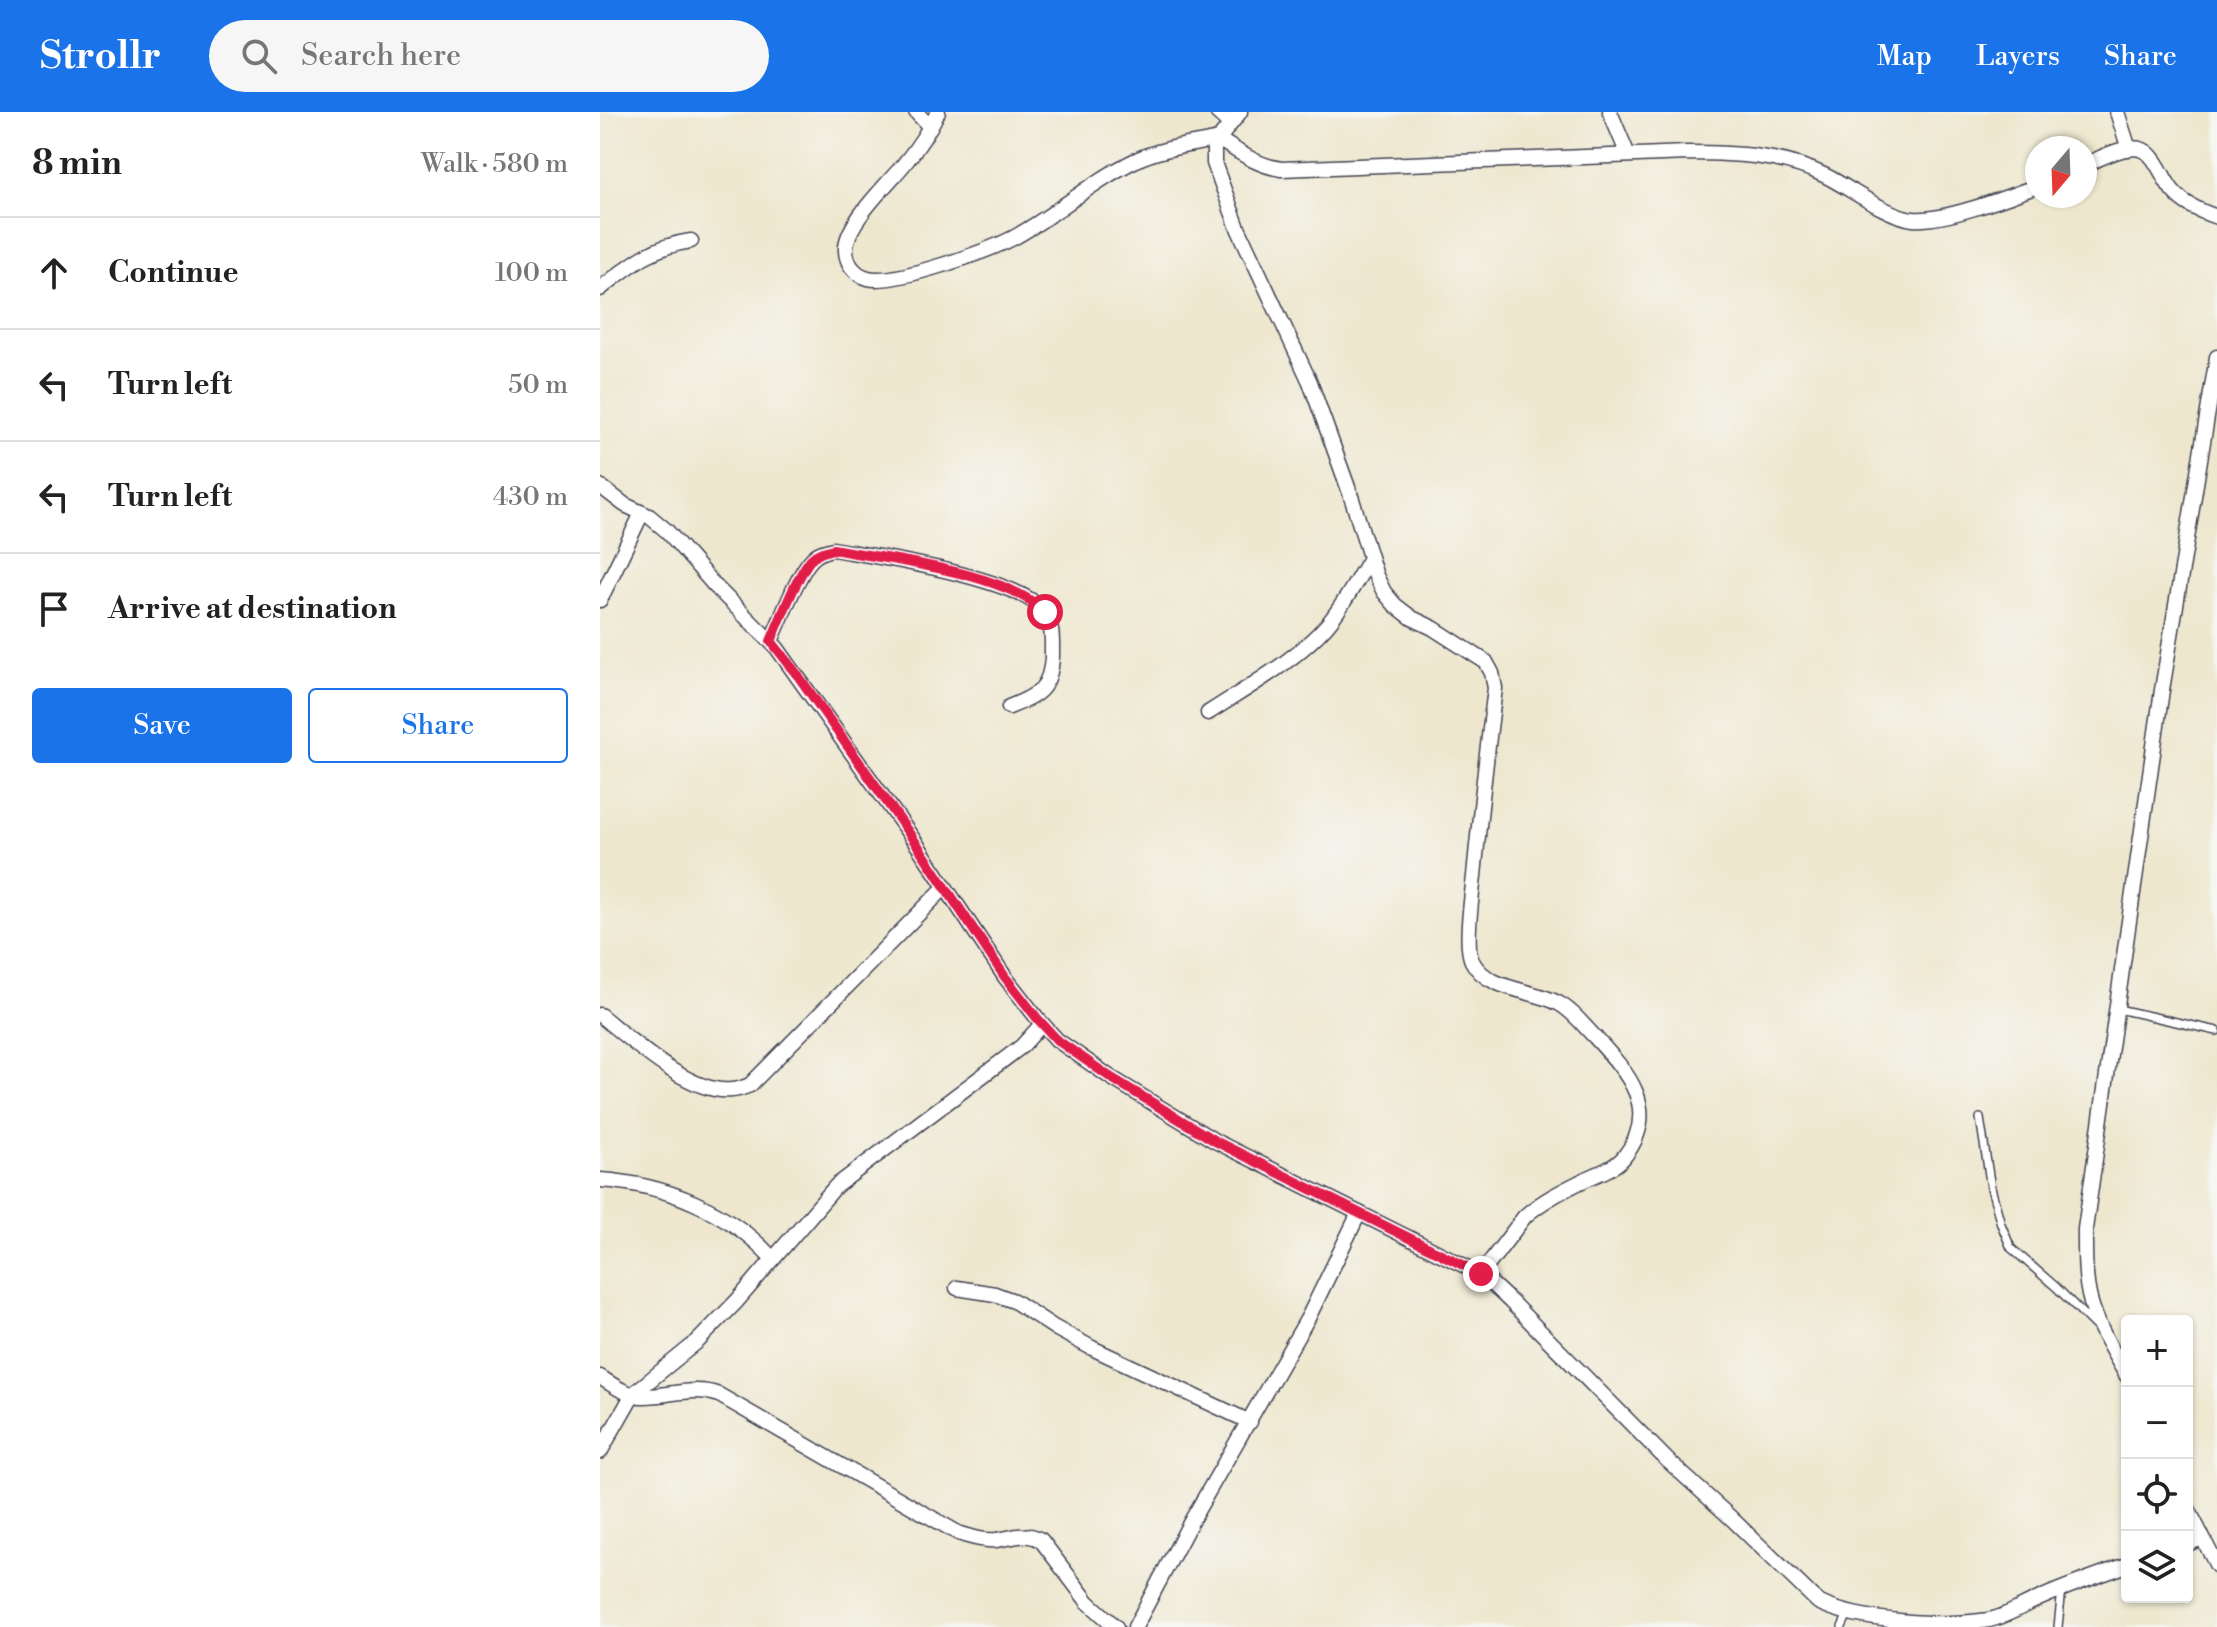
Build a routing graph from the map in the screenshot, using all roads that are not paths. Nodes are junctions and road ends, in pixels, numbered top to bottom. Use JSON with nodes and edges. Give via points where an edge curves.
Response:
{"nodes":[{"id":1,"x":916,"y":112,"type":"edge"},
{"id":2,"x":938,"y":112,"type":"edge"},
{"id":3,"x":1217,"y":112,"type":"edge"},
{"id":4,"x":1610,"y":112,"type":"edge"},
{"id":5,"x":2117,"y":112,"type":"edge"},
{"id":6,"x":1235,"y":118,"type":"edge"},
{"id":7,"x":930,"y":127,"type":"junction"},
{"id":8,"x":1218,"y":139,"type":"junction"},
{"id":9,"x":2129,"y":149,"type":"junction"},
{"id":10,"x":1628,"y":155,"type":"junction"},
{"id":11,"x":2097,"y":159,"type":"edge"},
{"id":12,"x":2025,"y":191,"type":"edge"},
{"id":13,"x":2217,"y":217,"type":"edge"},
{"id":14,"x":691,"y":241,"type":"dead end"},
{"id":15,"x":600,"y":289,"type":"edge"},
{"id":16,"x":2217,"y":357,"type":"edge"},
{"id":17,"x":600,"y":486,"type":"edge"},
{"id":18,"x":642,"y":513,"type":"junction"},
{"id":19,"x":1370,"y":558,"type":"junction"},
{"id":20,"x":600,"y":600,"type":"edge"},
{"id":21,"x":771,"y":641,"type":"junction"},
{"id":22,"x":1009,"y":707,"type":"dead end"},
{"id":23,"x":1208,"y":713,"type":"dead end"},
{"id":24,"x":945,"y":887,"type":"junction"},
{"id":25,"x":2117,"y":1009,"type":"junction"},
{"id":26,"x":600,"y":1015,"type":"edge"},
{"id":27,"x":1042,"y":1024,"type":"junction"},
{"id":28,"x":2217,"y":1031,"type":"edge"},
{"id":29,"x":1980,"y":1118,"type":"dead end"},
{"id":30,"x":600,"y":1180,"type":"edge"},
{"id":31,"x":1359,"y":1213,"type":"junction"},
{"id":32,"x":773,"y":1259,"type":"junction"},
{"id":33,"x":1481,"y":1274,"type":"junction"},
{"id":34,"x":957,"y":1288,"type":"dead end"},
{"id":35,"x":2104,"y":1336,"type":"junction"},
{"id":36,"x":2121,"y":1366,"type":"edge"},
{"id":37,"x":600,"y":1377,"type":"edge"},
{"id":38,"x":633,"y":1394,"type":"junction"},
{"id":39,"x":1250,"y":1422,"type":"junction"},
{"id":40,"x":600,"y":1452,"type":"edge"},
{"id":41,"x":2193,"y":1519,"type":"edge"},
{"id":42,"x":2202,"y":1538,"type":"junction"},
{"id":43,"x":2193,"y":1542,"type":"edge"},
{"id":44,"x":2217,"y":1566,"type":"edge"},
{"id":45,"x":2121,"y":1567,"type":"edge"},
{"id":46,"x":2062,"y":1589,"type":"junction"},
{"id":47,"x":1845,"y":1620,"type":"edge"},
{"id":48,"x":1116,"y":1627,"type":"edge"},
{"id":49,"x":1135,"y":1627,"type":"edge"},
{"id":50,"x":2058,"y":1627,"type":"edge"}],
"edges":[{"from":1,"to":7,"type":"street"},
{"from":2,"to":7,"type":"street"},
{"from":3,"to":6,"type":"street"},
{"from":4,"to":10,"type":"street"},
{"from":5,"to":9,"type":"street"},
{"from":6,"to":8,"type":"street"},
{"from":7,"to":8,"type":"street","via":[[851,229],[849,263],[866,278],[929,270],[994,246],[1140,158]]},
{"from":8,"to":10,"type":"street","via":[[1253,161],[1281,169]]},
{"from":8,"to":19,"type":"street","via":[[1214,163],[1238,228],[1310,382]]},
{"from":9,"to":11,"type":"street"},
{"from":9,"to":13,"type":"street","via":[[2151,155],[2174,193]]},
{"from":10,"to":12,"type":"street","via":[[1740,153],[1768,158],[1804,167],[1912,219]]},
{"from":14,"to":15,"type":"street","via":[[650,252]]},
{"from":16,"to":25,"type":"street"},
{"from":17,"to":18,"type":"street"},
{"from":18,"to":20,"type":"street"},
{"from":18,"to":21,"type":"street","via":[[667,531]]},
{"from":19,"to":23,"type":"street","via":[[1317,636]]},
{"from":19,"to":33,"type":"street","via":[[1395,605],[1475,653],[1492,673],[1495,688],[1471,901],[1472,961],[1500,984],[1567,1008],[1629,1076],[1641,1102],[1639,1127],[1624,1157],[1525,1216]]},
{"from":21,"to":22,"type":"street","via":[[804,568],[822,551],[968,575],[1036,604],[1051,625],[1048,680],[1036,695]]},
{"from":21,"to":24,"type":"street"},
{"from":24,"to":26,"type":"street","via":[[750,1085],[716,1090],[694,1082]]},
{"from":24,"to":27,"type":"street"},
{"from":25,"to":28,"type":"lane"},
{"from":25,"to":35,"type":"street","via":[[2085,1229],[2086,1273]]},
{"from":27,"to":31,"type":"street","via":[[1070,1050],[1215,1141]]},
{"from":27,"to":32,"type":"street","via":[[1022,1046],[836,1186]]},
{"from":29,"to":35,"type":"lane","via":[[1991,1188],[2011,1248]]},
{"from":30,"to":32,"type":"street","via":[[693,1202],[732,1223]]},
{"from":31,"to":33,"type":"street"},
{"from":31,"to":39,"type":"street"},
{"from":32,"to":38,"type":"street","via":[[698,1341]]},
{"from":33,"to":47,"type":"street","via":[[1666,1459],[1810,1595]]},
{"from":34,"to":39,"type":"street","via":[[1014,1301],[1092,1348]]},
{"from":35,"to":36,"type":"street"},
{"from":37,"to":38,"type":"street"},
{"from":38,"to":40,"type":"street"},
{"from":38,"to":48,"type":"street","via":[[698,1390],[719,1395],[958,1533],[981,1540],[1035,1537],[1088,1602]]},
{"from":39,"to":49,"type":"street"},
{"from":41,"to":42,"type":"street"},
{"from":42,"to":43,"type":"street"},
{"from":42,"to":44,"type":"street"},
{"from":45,"to":46,"type":"street"},
{"from":46,"to":47,"type":"street","via":[[1990,1620]]},
{"from":46,"to":50,"type":"lane"}]}
